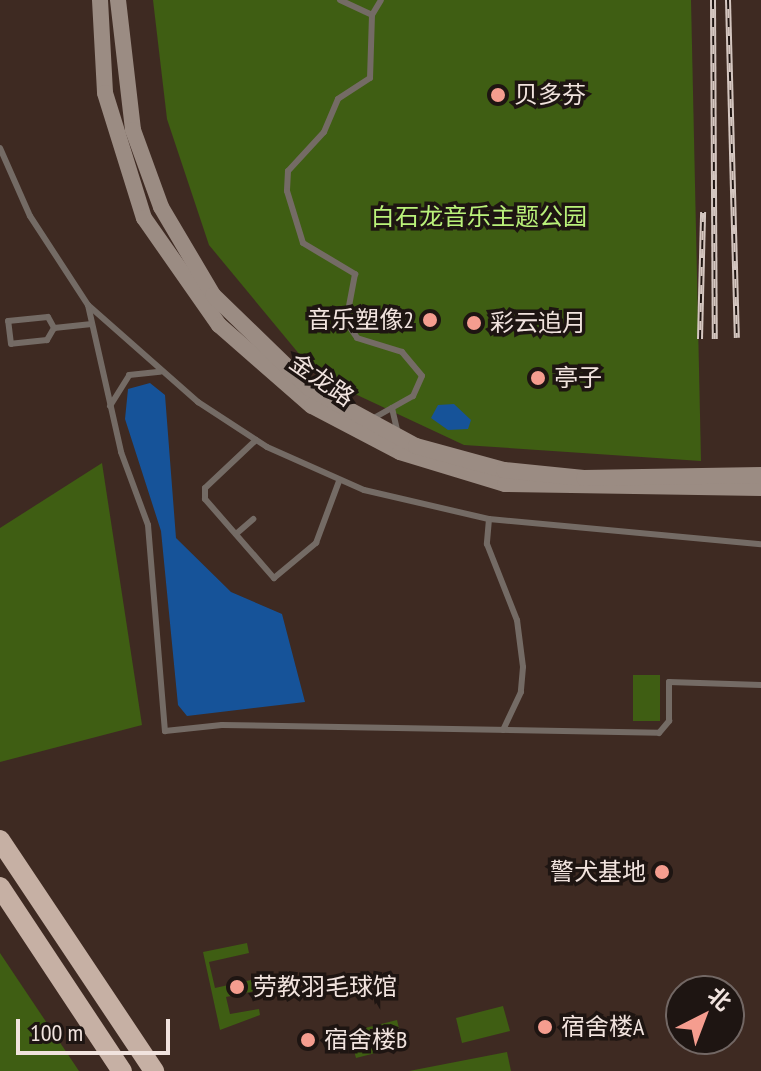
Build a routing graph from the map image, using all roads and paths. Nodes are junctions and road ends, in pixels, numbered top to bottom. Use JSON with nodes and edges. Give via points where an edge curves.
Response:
{"nodes":[{"id":1,"x":100,"y":0,"type":"edge"},
{"id":2,"x":118,"y":0,"type":"edge"},
{"id":3,"x":340,"y":0,"type":"edge"},
{"id":4,"x":381,"y":0,"type":"edge"},
{"id":5,"x":372,"y":15,"type":"junction"},
{"id":6,"x":0,"y":148,"type":"edge"},
{"id":7,"x":88,"y":305,"type":"junction"},
{"id":8,"x":92,"y":324,"type":"junction"},
{"id":9,"x":54,"y":328,"type":"junction"},
{"id":10,"x":160,"y":372,"type":"junction"},
{"id":11,"x":109,"y":407,"type":"junction"},
{"id":12,"x":392,"y":408,"type":"junction"},
{"id":13,"x":360,"y":420,"type":"junction"},
{"id":14,"x":256,"y":440,"type":"junction"},
{"id":15,"x":405,"y":442,"type":"junction"},
{"id":16,"x":761,"y":475,"type":"edge"},
{"id":17,"x":339,"y":481,"type":"junction"},
{"id":18,"x":761,"y":488,"type":"edge"},
{"id":19,"x":253,"y":519,"type":"dead end"},
{"id":20,"x":489,"y":519,"type":"junction"},
{"id":21,"x":236,"y":534,"type":"junction"},
{"id":22,"x":761,"y":544,"type":"edge"},
{"id":23,"x":761,"y":685,"type":"edge"},
{"id":24,"x":503,"y":730,"type":"junction"},
{"id":25,"x":0,"y":840,"type":"edge"},
{"id":26,"x":0,"y":887,"type":"edge"},
{"id":27,"x":122,"y":1071,"type":"edge"},
{"id":28,"x":154,"y":1071,"type":"edge"}],
"edges":[{"from":1,"to":18,"type":"main road","name":"金龙路","via":[[105,93],[144,218],[209,313],[312,406],[400,452],[505,484],[604,491]]},
{"from":2,"to":13,"type":"main road","name":"金龙路","via":[[133,130],[178,242],[259,347]]},
{"from":3,"to":5,"type":"lane"},
{"from":4,"to":5,"type":"lane"},
{"from":5,"to":12,"type":"lane","via":[[370,78],[338,99],[324,132],[288,171],[287,191],[303,243],[355,274],[346,322],[357,338],[402,352],[420,370],[418,392]]},
{"from":6,"to":7,"type":"lane","via":[[30,216]]},
{"from":7,"to":8,"type":"lane"},
{"from":7,"to":10,"type":"lane"},
{"from":8,"to":9,"type":"lane"},
{"from":8,"to":11,"type":"lane"},
{"from":9,"to":9,"type":"lane","via":[[48,317],[8,321],[11,344],[47,340]]},
{"from":10,"to":11,"type":"lane","via":[[129,375]]},
{"from":10,"to":14,"type":"lane"},
{"from":11,"to":24,"type":"lane","via":[[148,525],[165,731],[222,725]]},
{"from":12,"to":13,"type":"lane"},
{"from":12,"to":15,"type":"lane"},
{"from":13,"to":15,"type":"main road","name":"金龙路"},
{"from":14,"to":17,"type":"lane"},
{"from":14,"to":21,"type":"lane","via":[[205,488],[205,499]]},
{"from":15,"to":16,"type":"main road","name":"金龙路","via":[[472,463],[557,477]]},
{"from":17,"to":20,"type":"lane"},
{"from":17,"to":21,"type":"lane","via":[[316,543],[274,578]]},
{"from":19,"to":21,"type":"lane"},
{"from":20,"to":22,"type":"lane"},
{"from":20,"to":24,"type":"lane","via":[[487,544],[517,620],[523,667],[521,692]]},
{"from":23,"to":24,"type":"lane","via":[[669,682],[669,721],[659,733]]},
{"from":25,"to":28,"type":"highway"},
{"from":26,"to":27,"type":"highway"}]}
